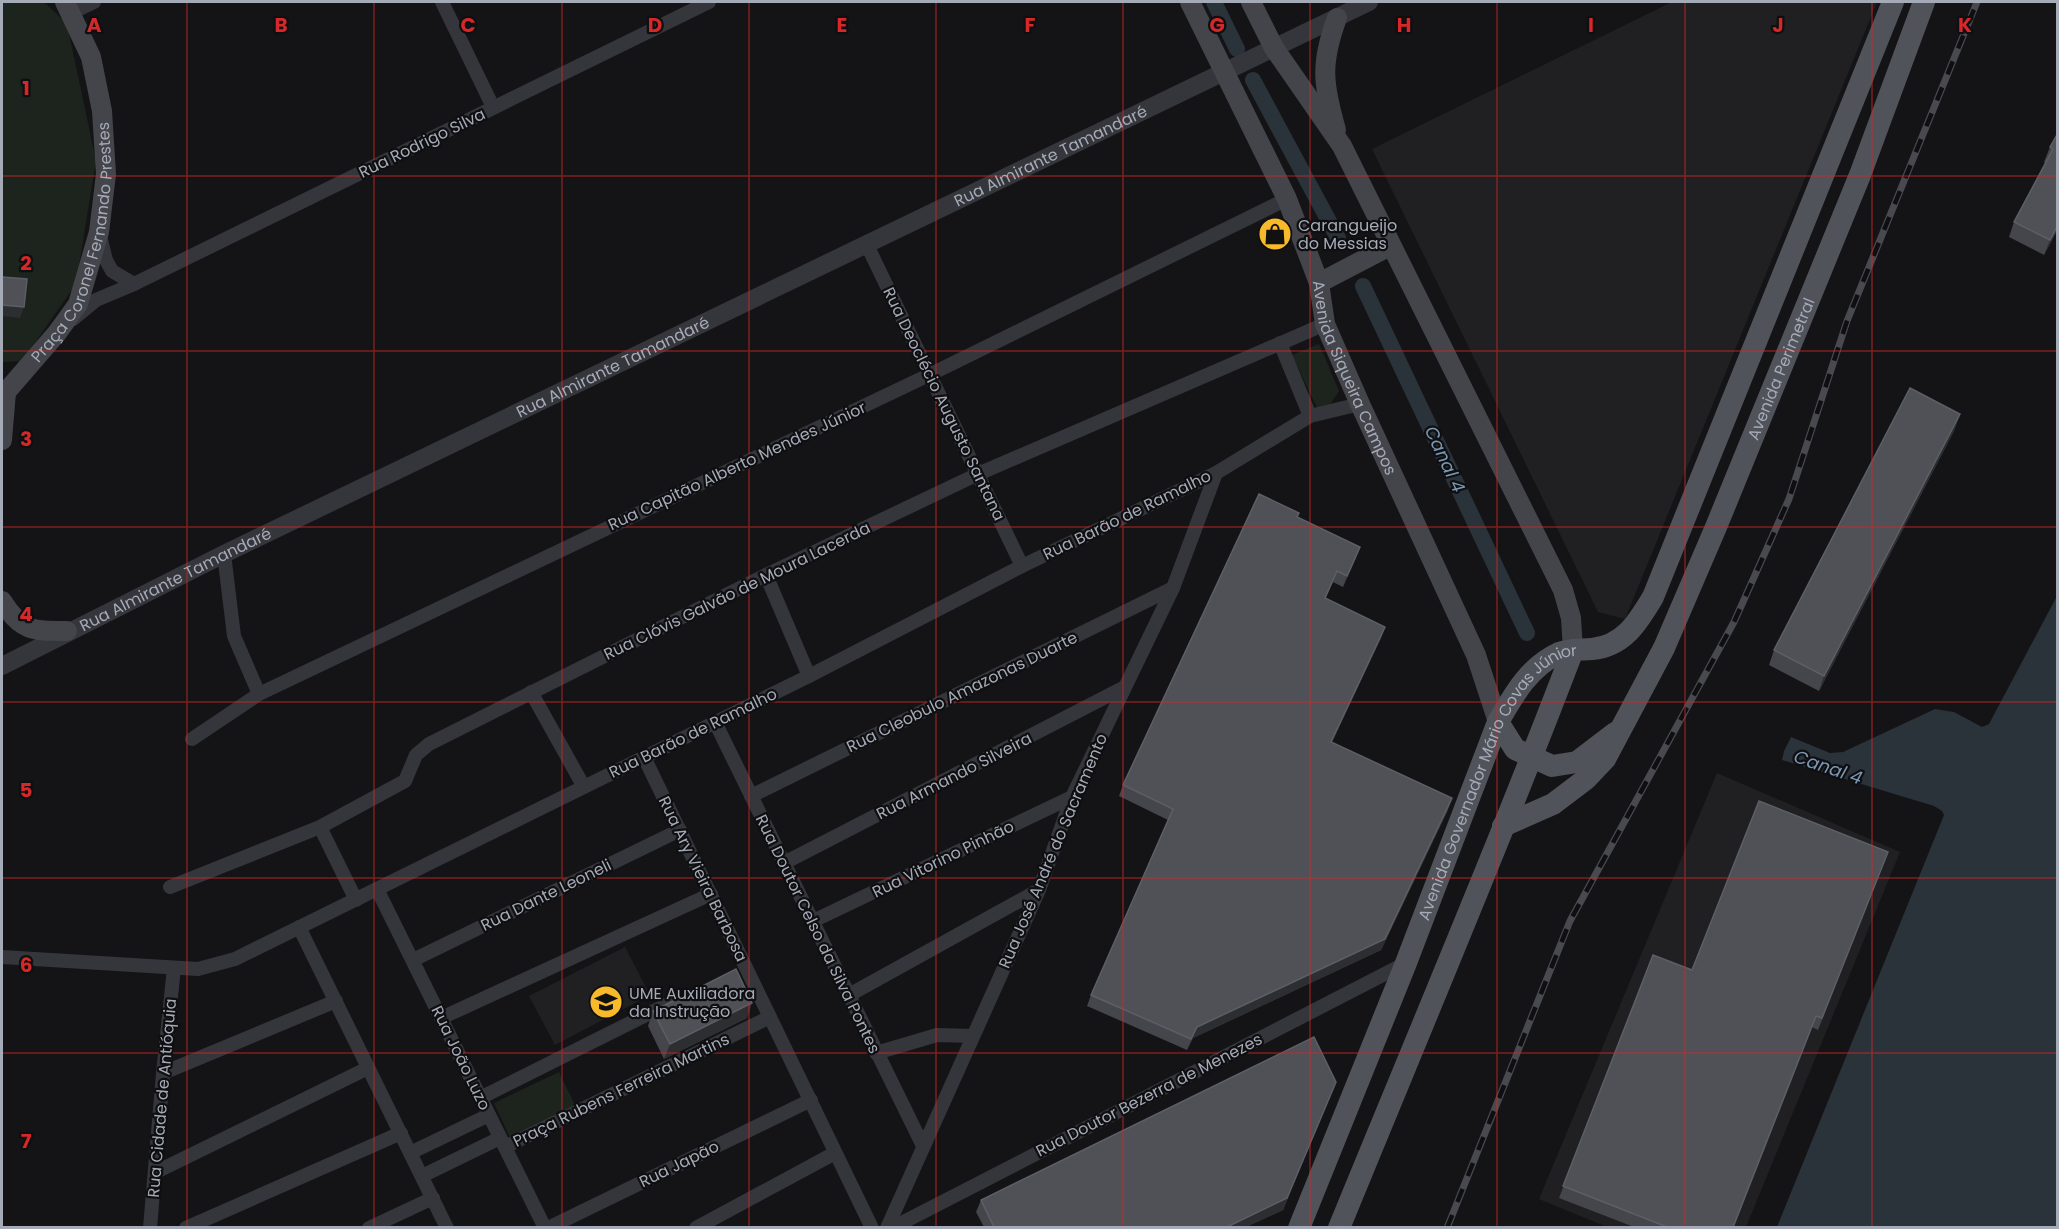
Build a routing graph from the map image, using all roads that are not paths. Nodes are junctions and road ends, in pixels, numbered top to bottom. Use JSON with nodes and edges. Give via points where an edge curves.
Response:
{"nodes":[{"id":1,"x":94,"y":2,"type":"edge"},
{"id":2,"x":442,"y":2,"type":"edge"},
{"id":3,"x":709,"y":2,"type":"edge"},
{"id":4,"x":1190,"y":2,"type":"edge"},
{"id":5,"x":1251,"y":2,"type":"edge"},
{"id":6,"x":1370,"y":2,"type":"edge"},
{"id":7,"x":1893,"y":2,"type":"edge"},
{"id":8,"x":1924,"y":2,"type":"edge"},
{"id":9,"x":64,"y":5,"type":"edge"},
{"id":10,"x":1337,"y":18,"type":"junction"},
{"id":11,"x":1271,"y":50,"type":"junction"},
{"id":12,"x":1228,"y":70,"type":"junction"},
{"id":13,"x":493,"y":107,"type":"junction"},
{"id":14,"x":1341,"y":146,"type":"junction"},
{"id":15,"x":1287,"y":199,"type":"junction"},
{"id":16,"x":99,"y":232,"type":"junction"},
{"id":17,"x":866,"y":243,"type":"junction"},
{"id":18,"x":1383,"y":249,"type":"junction"},
{"id":19,"x":1324,"y":280,"type":"junction"},
{"id":20,"x":134,"y":284,"type":"junction"},
{"id":21,"x":1325,"y":324,"type":"junction"},
{"id":22,"x":57,"y":333,"type":"junction"},
{"id":23,"x":1280,"y":343,"type":"junction"},
{"id":24,"x":931,"y":374,"type":"junction"},
{"id":25,"x":4,"y":392,"type":"edge"},
{"id":26,"x":1360,"y":404,"type":"junction"},
{"id":27,"x":1310,"y":416,"type":"junction"},
{"id":28,"x":2,"y":440,"type":"edge"},
{"id":29,"x":1216,"y":473,"type":"junction"},
{"id":30,"x":978,"y":474,"type":"junction"},
{"id":31,"x":224,"y":554,"type":"junction"},
{"id":32,"x":1022,"y":566,"type":"junction"},
{"id":33,"x":766,"y":575,"type":"junction"},
{"id":34,"x":1173,"y":588,"type":"junction"},
{"id":35,"x":2,"y":601,"type":"edge"},
{"id":36,"x":67,"y":631,"type":"junction"},
{"id":37,"x":1573,"y":650,"type":"junction"},
{"id":38,"x":2,"y":666,"type":"edge"},
{"id":39,"x":809,"y":676,"type":"junction"},
{"id":40,"x":1123,"y":688,"type":"junction"},
{"id":41,"x":531,"y":692,"type":"junction"},
{"id":42,"x":259,"y":694,"type":"junction"},
{"id":43,"x":1498,"y":722,"type":"junction"},
{"id":44,"x":715,"y":723,"type":"junction"},
{"id":45,"x":1622,"y":729,"type":"junction"},
{"id":46,"x":192,"y":740,"type":"dead end"},
{"id":47,"x":645,"y":757,"type":"junction"},
{"id":48,"x":1532,"y":758,"type":"junction"},
{"id":49,"x":584,"y":787,"type":"junction"},
{"id":50,"x":751,"y":796,"type":"junction"},
{"id":51,"x":1072,"y":797,"type":"junction"},
{"id":52,"x":1503,"y":826,"type":"junction"},
{"id":53,"x":320,"y":827,"type":"junction"},
{"id":54,"x":680,"y":830,"type":"junction"},
{"id":55,"x":784,"y":863,"type":"junction"},
{"id":56,"x":170,"y":887,"type":"dead end"},
{"id":57,"x":377,"y":889,"type":"junction"},
{"id":58,"x":1039,"y":890,"type":"junction"},
{"id":59,"x":711,"y":894,"type":"junction"},
{"id":60,"x":356,"y":900,"type":"junction"},
{"id":61,"x":813,"y":921,"type":"junction"},
{"id":62,"x":299,"y":927,"type":"junction"},
{"id":63,"x":2,"y":957,"type":"edge"},
{"id":64,"x":412,"y":960,"type":"junction"},
{"id":65,"x":1406,"y":963,"type":"junction"},
{"id":66,"x":174,"y":968,"type":"junction"},
{"id":67,"x":849,"y":995,"type":"junction"},
{"id":68,"x":676,"y":1000,"type":"edge"},
{"id":69,"x":336,"y":1001,"type":"junction"},
{"id":70,"x":770,"y":1017,"type":"junction"},
{"id":71,"x":441,"y":1018,"type":"junction"},
{"id":72,"x":973,"y":1036,"type":"junction"},
{"id":73,"x":876,"y":1053,"type":"junction"},
{"id":74,"x":368,"y":1068,"type":"junction"},
{"id":75,"x":163,"y":1073,"type":"junction"},
{"id":76,"x":480,"y":1098,"type":"junction"},
{"id":77,"x":811,"y":1100,"type":"junction"},
{"id":78,"x":489,"y":1115,"type":"junction"},
{"id":79,"x":400,"y":1133,"type":"junction"},
{"id":80,"x":502,"y":1143,"type":"junction"},
{"id":81,"x":923,"y":1146,"type":"junction"},
{"id":82,"x":410,"y":1153,"type":"junction"},
{"id":83,"x":835,"y":1153,"type":"junction"},
{"id":84,"x":156,"y":1172,"type":"junction"},
{"id":85,"x":422,"y":1176,"type":"junction"},
{"id":86,"x":432,"y":1198,"type":"junction"},
{"id":87,"x":150,"y":1227,"type":"edge"},
{"id":88,"x":186,"y":1227,"type":"edge"},
{"id":89,"x":369,"y":1227,"type":"edge"},
{"id":90,"x":447,"y":1227,"type":"edge"},
{"id":91,"x":547,"y":1227,"type":"edge"},
{"id":92,"x":696,"y":1227,"type":"edge"},
{"id":93,"x":872,"y":1227,"type":"edge"},
{"id":94,"x":887,"y":1227,"type":"edge"},
{"id":95,"x":892,"y":1227,"type":"edge"},
{"id":96,"x":1299,"y":1227,"type":"edge"},
{"id":97,"x":1339,"y":1227,"type":"edge"}],
"edges":[{"from":1,"to":9,"type":"street"},
{"from":2,"to":13,"type":"street"},
{"from":3,"to":13,"type":"street","name":"Rua Rodrigo Silva"},
{"from":4,"to":12,"type":"main road","name":"Avenida Siqueira Campos"},
{"from":5,"to":11,"type":"main road"},
{"from":6,"to":10,"type":"street"},
{"from":7,"to":37,"type":"main road","name":"Avenida Perimetral","via":[[1653,597],[1637,625],[1616,642],[1595,649]]},
{"from":8,"to":45,"type":"main road","name":"Avenida Perimetral","via":[[1860,175],[1716,527],[1664,648]]},
{"from":9,"to":16,"type":"main road","name":"Praça Coronel Fernando Prestes","via":[[91,57],[102,111],[106,174]]},
{"from":10,"to":11,"type":"street"},
{"from":10,"to":14,"type":"main road","via":[[1328,42],[1324,72]]},
{"from":11,"to":12,"type":"street","name":"Rua Almirante Tamandaré"},
{"from":11,"to":14,"type":"main road"},
{"from":12,"to":15,"type":"main road","name":"Avenida Siqueira Campos"},
{"from":12,"to":17,"type":"street","name":"Rua Almirante Tamandaré"},
{"from":13,"to":20,"type":"street","name":"Rua Rodrigo Silva"},
{"from":14,"to":18,"type":"main road"},
{"from":15,"to":19,"type":"main road","name":"Avenida Siqueira Campos"},
{"from":15,"to":24,"type":"street","name":"Rua Capitão Alberto Mendes Júnior"},
{"from":16,"to":20,"type":"street","via":[[112,271]]},
{"from":16,"to":22,"type":"main road","name":"Praça Coronel Fernando Prestes","via":[[78,304]]},
{"from":17,"to":24,"type":"street","name":"Rua Deoclécio Augusto Santana"},
{"from":17,"to":31,"type":"street","name":"Rua Almirante Tamandaré"},
{"from":18,"to":19,"type":"main road"},
{"from":18,"to":37,"type":"main road","via":[[1563,590],[1571,618]]},
{"from":19,"to":21,"type":"main road","name":"Avenida Siqueira Campos"},
{"from":20,"to":22,"type":"street","name":"Rua Rodrigo Silva","via":[[96,300]]},
{"from":21,"to":23,"type":"street","name":"Rua Clóvis Galvão de Moura Lacerda"},
{"from":21,"to":26,"type":"main road","name":"Avenida Siqueira Campos"},
{"from":22,"to":25,"type":"main road","name":"Praça Coronel Fernando Prestes"},
{"from":23,"to":27,"type":"street"},
{"from":23,"to":30,"type":"street","name":"Rua Clóvis Galvão de Moura Lacerda"},
{"from":24,"to":30,"type":"street","name":"Rua Deoclécio Augusto Santana"},
{"from":24,"to":42,"type":"street","name":"Rua Capitão Alberto Mendes Júnior"},
{"from":25,"to":28,"type":"main road"},
{"from":26,"to":27,"type":"street","name":"Rua Barão de Ramalho"},
{"from":26,"to":43,"type":"main road","name":"Avenida Siqueira Campos","via":[[1476,655]]},
{"from":27,"to":29,"type":"street","name":"Rua Barão de Ramalho"},
{"from":29,"to":32,"type":"street","name":"Rua Barão de Ramalho"},
{"from":29,"to":34,"type":"street","name":"Rua José André do Sacramento"},
{"from":30,"to":32,"type":"street","name":"Rua Deoclécio Augusto Santana"},
{"from":30,"to":33,"type":"street","name":"Rua Clóvis Galvão de Moura Lacerda"},
{"from":31,"to":36,"type":"street","name":"Rua Almirante Tamandaré"},
{"from":31,"to":42,"type":"street","via":[[234,636]]},
{"from":32,"to":39,"type":"street","name":"Rua Barão de Ramalho"},
{"from":33,"to":39,"type":"street"},
{"from":33,"to":41,"type":"street","name":"Rua Clóvis Galvão de Moura Lacerda"},
{"from":34,"to":40,"type":"street","name":"Rua José André do Sacramento"},
{"from":34,"to":50,"type":"street","name":"Rua Cleobulo Amazonas Duarte"},
{"from":35,"to":36,"type":"main road","via":[[25,627]]},
{"from":36,"to":38,"type":"street","name":"Rua Almirante Tamandaré"},
{"from":37,"to":43,"type":"main road","name":"Avenida Governador Mário Covas Júnior","via":[[1562,652],[1534,669]]},
{"from":37,"to":48,"type":"main road","name":"Avenida Governador Mário Covas Júnior"},
{"from":39,"to":44,"type":"street","name":"Rua Barão de Ramalho"},
{"from":40,"to":51,"type":"street","name":"Rua José André do Sacramento"},
{"from":40,"to":55,"type":"street","name":"Rua Armando Silveira"},
{"from":41,"to":49,"type":"street"},
{"from":41,"to":53,"type":"street","name":"Rua Clóvis Galvão de Moura Lacerda","via":[[429,744],[416,756],[405,781]]},
{"from":42,"to":46,"type":"street","name":"Rua Capitão Alberto Mendes Júnior"},
{"from":43,"to":48,"type":"main road","via":[[1515,749]]},
{"from":43,"to":65,"type":"main road","name":"Avenida Governador Mário Covas Júnior"},
{"from":44,"to":47,"type":"street","name":"Rua Barão de Ramalho"},
{"from":44,"to":50,"type":"street","name":"Rua Doutor Celso da Silva Pontes"},
{"from":45,"to":48,"type":"main road","via":[[1576,762],[1552,766]]},
{"from":45,"to":52,"type":"main road","name":"Avenida Perimetral","via":[[1605,759],[1587,779],[1553,804]]},
{"from":47,"to":49,"type":"street","name":"Rua Barão de Ramalho"},
{"from":47,"to":54,"type":"street","name":"Rua Ary Vieira Barbosa"},
{"from":48,"to":52,"type":"main road","name":"Avenida Governador Mário Covas Júnior"},
{"from":49,"to":57,"type":"street","name":"Rua Barão de Ramalho"},
{"from":50,"to":55,"type":"street","name":"Rua Doutor Celso da Silva Pontes"},
{"from":51,"to":58,"type":"street","name":"Rua José André do Sacramento"},
{"from":51,"to":61,"type":"street","name":"Rua Vitorino Pinhão"},
{"from":52,"to":97,"type":"main road","name":"Avenida Governador Mário Covas Júnior"},
{"from":53,"to":56,"type":"street","name":"Rua Clóvis Galvão de Moura Lacerda"},
{"from":53,"to":60,"type":"street"},
{"from":54,"to":59,"type":"street","name":"Rua Ary Vieira Barbosa"},
{"from":54,"to":64,"type":"street","name":"Rua Dante Leoneli"},
{"from":55,"to":61,"type":"street","name":"Rua Doutor Celso da Silva Pontes"},
{"from":57,"to":60,"type":"street","name":"Rua Barão de Ramalho"},
{"from":57,"to":64,"type":"street","name":"Rua João Luzo"},
{"from":58,"to":67,"type":"street"},
{"from":58,"to":72,"type":"street","name":"Rua José André do Sacramento"},
{"from":59,"to":70,"type":"street","name":"Rua Ary Vieira Barbosa","via":[[740,968]]},
{"from":59,"to":71,"type":"street"},
{"from":60,"to":62,"type":"street","name":"Rua Barão de Ramalho"},
{"from":61,"to":67,"type":"street","name":"Rua Doutor Celso da Silva Pontes"},
{"from":62,"to":66,"type":"street","name":"Rua Barão de Ramalho","via":[[225,963],[198,969]]},
{"from":62,"to":69,"type":"street"},
{"from":63,"to":66,"type":"street","name":"Rua Barão de Ramalho"},
{"from":64,"to":71,"type":"street","name":"Rua João Luzo"},
{"from":65,"to":95,"type":"street","name":"Rua Doutor Bezerra de Menezes"},
{"from":65,"to":96,"type":"main road","name":"Avenida Governador Mário Covas Júnior"},
{"from":66,"to":75,"type":"street","name":"Rua Cidade de Antióquia"},
{"from":67,"to":73,"type":"street","name":"Rua Doutor Celso da Silva Pontes"},
{"from":68,"to":76,"type":"street"},
{"from":69,"to":74,"type":"street"},
{"from":69,"to":75,"type":"street"},
{"from":70,"to":77,"type":"street","name":"Rua Ary Vieira Barbosa"},
{"from":70,"to":80,"type":"street","name":"Praça Rubens Ferreira Martins"},
{"from":71,"to":76,"type":"street","name":"Rua João Luzo"},
{"from":72,"to":73,"type":"street","via":[[937,1035]]},
{"from":72,"to":81,"type":"street","name":"Rua José André do Sacramento"},
{"from":73,"to":81,"type":"street","name":"Rua Doutor Celso da Silva Pontes"},
{"from":74,"to":79,"type":"street"},
{"from":74,"to":84,"type":"street"},
{"from":75,"to":84,"type":"street","name":"Rua Cidade de Antióquia"},
{"from":76,"to":78,"type":"street","name":"Rua João Luzo"},
{"from":77,"to":83,"type":"street","name":"Rua Ary Vieira Barbosa"},
{"from":77,"to":91,"type":"street","name":"Rua Japão"},
{"from":78,"to":80,"type":"street","name":"Rua João Luzo"},
{"from":78,"to":82,"type":"street"},
{"from":79,"to":82,"type":"street"},
{"from":79,"to":88,"type":"street"},
{"from":80,"to":85,"type":"street","name":"Praça Rubens Ferreira Martins"},
{"from":80,"to":91,"type":"street","name":"Rua João Luzo"},
{"from":81,"to":94,"type":"street","name":"Rua José André do Sacramento"},
{"from":82,"to":85,"type":"street"},
{"from":83,"to":92,"type":"street"},
{"from":83,"to":93,"type":"street","name":"Rua Ary Vieira Barbosa"},
{"from":84,"to":87,"type":"street","name":"Rua Cidade de Antióquia"},
{"from":85,"to":86,"type":"street"},
{"from":86,"to":89,"type":"street"},
{"from":86,"to":90,"type":"street"}]}
